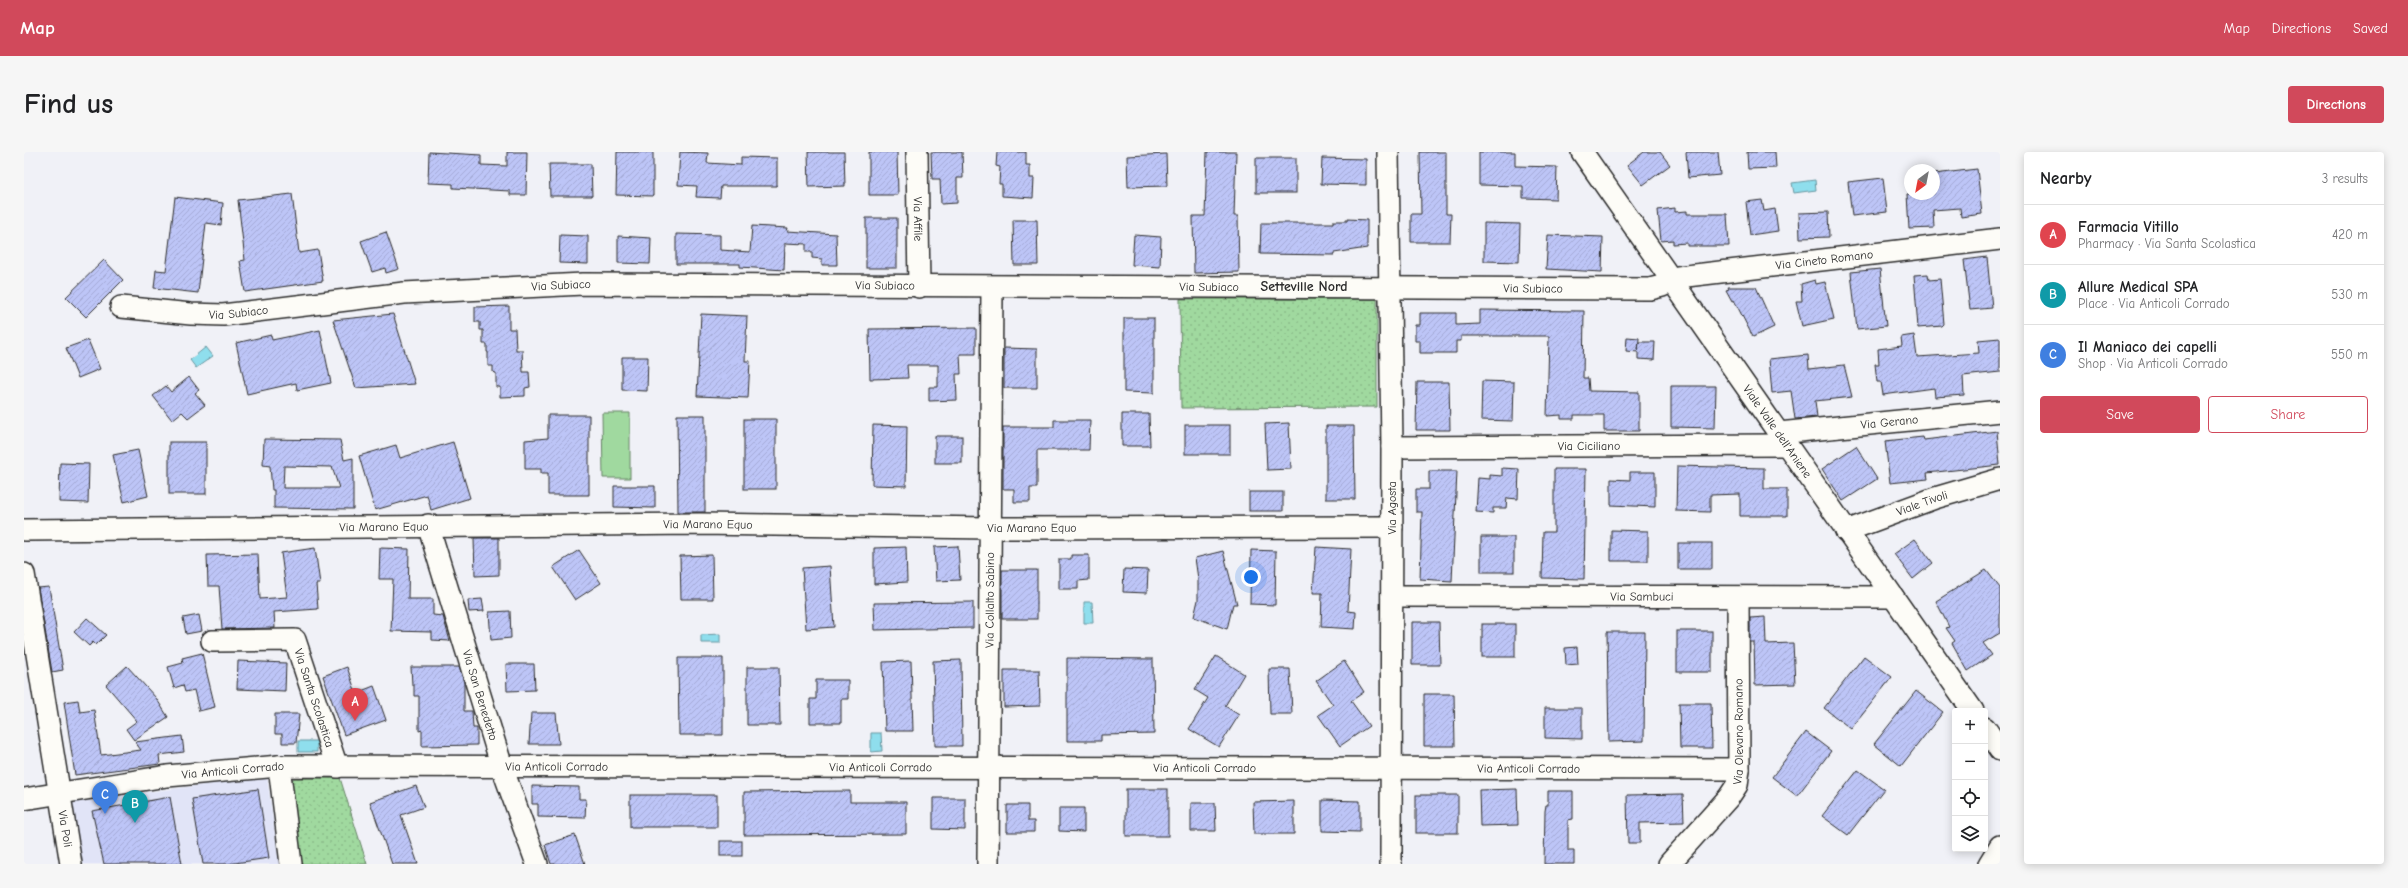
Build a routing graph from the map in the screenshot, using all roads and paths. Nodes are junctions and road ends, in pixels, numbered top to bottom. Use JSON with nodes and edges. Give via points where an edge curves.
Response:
{"nodes":[{"id":1,"x":917,"y":152,"type":"edge"},
{"id":2,"x":1388,"y":152,"type":"edge"},
{"id":3,"x":1582,"y":152,"type":"edge"},
{"id":4,"x":2000,"y":239,"type":"edge"},
{"id":5,"x":1670,"y":280,"type":"junction"},
{"id":6,"x":919,"y":287,"type":"junction"},
{"id":7,"x":992,"y":287,"type":"junction"},
{"id":8,"x":1390,"y":288,"type":"junction"},
{"id":9,"x":1650,"y":288,"type":"joint"},
{"id":10,"x":121,"y":307,"type":"dead end"},
{"id":11,"x":2000,"y":411,"type":"edge"},
{"id":12,"x":1782,"y":439,"type":"junction"},
{"id":13,"x":1392,"y":448,"type":"junction"},
{"id":14,"x":2000,"y":478,"type":"edge"},
{"id":15,"x":428,"y":526,"type":"junction"},
{"id":16,"x":1392,"y":527,"type":"junction"},
{"id":17,"x":990,"y":528,"type":"junction"},
{"id":18,"x":24,"y":530,"type":"edge"},
{"id":19,"x":1846,"y":531,"type":"junction"},
{"id":20,"x":24,"y":574,"type":"edge"},
{"id":21,"x":1392,"y":596,"type":"junction"},
{"id":22,"x":1893,"y":597,"type":"junction"},
{"id":23,"x":1738,"y":598,"type":"junction"},
{"id":24,"x":212,"y":641,"type":"dead end"},
{"id":25,"x":1971,"y":708,"type":"edge"},
{"id":26,"x":1988,"y":732,"type":"edge"},
{"id":27,"x":2000,"y":750,"type":"edge"},
{"id":28,"x":278,"y":766,"type":"junction"},
{"id":29,"x":336,"y":766,"type":"junction"},
{"id":30,"x":502,"y":767,"type":"junction"},
{"id":31,"x":1392,"y":767,"type":"junction"},
{"id":32,"x":989,"y":768,"type":"junction"},
{"id":33,"x":1739,"y":769,"type":"junction"},
{"id":34,"x":58,"y":793,"type":"junction"},
{"id":35,"x":24,"y":799,"type":"edge"},
{"id":36,"x":2000,"y":846,"type":"edge"},
{"id":37,"x":71,"y":864,"type":"edge"},
{"id":38,"x":291,"y":864,"type":"edge"},
{"id":39,"x":537,"y":864,"type":"edge"},
{"id":40,"x":988,"y":864,"type":"edge"},
{"id":41,"x":1391,"y":864,"type":"edge"},
{"id":42,"x":1669,"y":864,"type":"edge"},
{"id":43,"x":1989,"y":864,"type":"edge"}],
"edges":[{"from":1,"to":6,"type":"street","name":"Via Affile"},
{"from":2,"to":8,"type":"street","name":"Via Agosta"},
{"from":3,"to":5,"type":"street","name":"Viale Valle dell'Aniene"},
{"from":4,"to":5,"type":"street","name":"Via Cineto Romano","via":[[1685,276]]},
{"from":5,"to":9,"type":"street","name":"Via Cineto Romano","via":[[1662,286]]},
{"from":5,"to":12,"type":"street","name":"Viale Valle dell'Aniene"},
{"from":6,"to":7,"type":"street","name":"Via Subiaco"},
{"from":6,"to":10,"type":"street","name":"Via Subiaco","via":[[583,284],[404,293],[223,315]]},
{"from":7,"to":8,"type":"street","name":"Via Subiaco"},
{"from":7,"to":17,"type":"street","name":"Via Collalto Sabino"},
{"from":8,"to":9,"type":"street","name":"Via Subiaco"},
{"from":8,"to":13,"type":"street","name":"Via Agosta"},
{"from":11,"to":12,"type":"street","name":"Via Gerano"},
{"from":12,"to":13,"type":"street","name":"Via Ciciliano"},
{"from":12,"to":19,"type":"street","name":"Viale Valle dell'Aniene"},
{"from":13,"to":16,"type":"street","name":"Via Agosta"},
{"from":14,"to":19,"type":"street","name":"Viale Tivoli"},
{"from":15,"to":17,"type":"street","name":"Via Marano Equo","via":[[700,524]]},
{"from":15,"to":18,"type":"street","name":"Via Marano Equo"},
{"from":15,"to":30,"type":"street","name":"Via San Benedetto"},
{"from":16,"to":17,"type":"street","name":"Via Marano Equo"},
{"from":16,"to":21,"type":"street","name":"Via Agosta"},
{"from":17,"to":32,"type":"street","name":"Via Collalto Sabino"},
{"from":19,"to":22,"type":"street","name":"Viale Valle dell'Aniene"},
{"from":20,"to":34,"type":"street","name":"Via Poli"},
{"from":21,"to":23,"type":"street","name":"Via Sambuci"},
{"from":21,"to":31,"type":"street","name":"Via Agosta"},
{"from":22,"to":23,"type":"street","name":"Via Sambuci"},
{"from":22,"to":25,"type":"street","name":"Viale Valle dell'Aniene"},
{"from":23,"to":33,"type":"street","name":"Via Olevano Romano"},
{"from":24,"to":29,"type":"street","name":"Via Santa Scolastica","via":[[295,640]]},
{"from":26,"to":27,"type":"street"},
{"from":28,"to":29,"type":"street","name":"Via Anticoli Corrado"},
{"from":28,"to":34,"type":"street","name":"Via Anticoli Corrado","via":[[175,775]]},
{"from":28,"to":38,"type":"street"},
{"from":29,"to":30,"type":"street","name":"Via Anticoli Corrado"},
{"from":30,"to":32,"type":"street","name":"Via Anticoli Corrado"},
{"from":30,"to":39,"type":"street","name":"Via San Benedetto"},
{"from":31,"to":32,"type":"street","name":"Via Anticoli Corrado"},
{"from":31,"to":33,"type":"street","name":"Via Anticoli Corrado"},
{"from":31,"to":41,"type":"street","name":"Via Agosta"},
{"from":32,"to":40,"type":"street","name":"Via Collalto Sabino"},
{"from":33,"to":42,"type":"street","name":"Via Olevano Romano","via":[[1737,785],[1729,797]]},
{"from":34,"to":35,"type":"street","name":"Via Anticoli Corrado"},
{"from":34,"to":37,"type":"street","name":"Via Poli"},
{"from":36,"to":43,"type":"street"}]}
